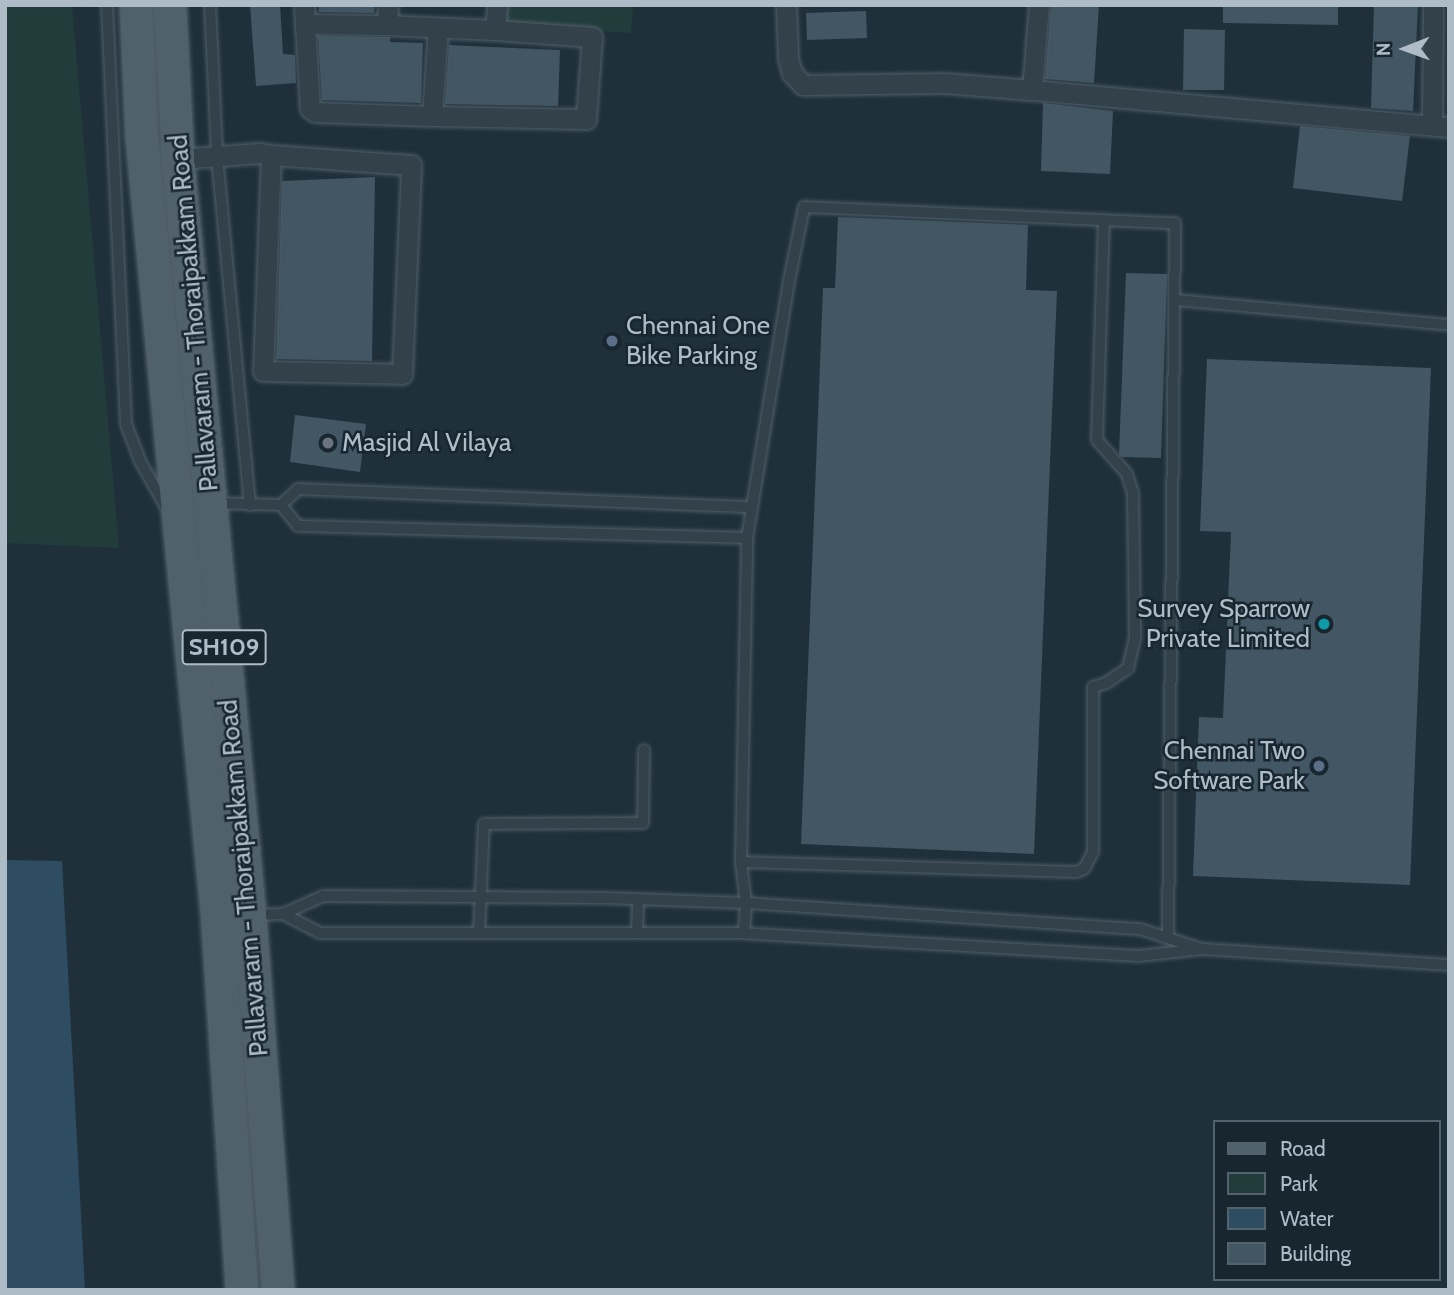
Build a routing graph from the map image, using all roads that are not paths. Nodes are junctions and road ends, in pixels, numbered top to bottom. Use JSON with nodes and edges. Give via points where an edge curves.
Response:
{"nodes":[{"id":1,"x":107,"y":5,"type":"edge"},
{"id":2,"x":136,"y":5,"type":"edge"},
{"id":3,"x":170,"y":5,"type":"edge"},
{"id":4,"x":210,"y":5,"type":"edge"},
{"id":5,"x":388,"y":5,"type":"edge"},
{"id":6,"x":497,"y":5,"type":"edge"},
{"id":7,"x":786,"y":5,"type":"edge"},
{"id":8,"x":1039,"y":5,"type":"edge"},
{"id":9,"x":1433,"y":5,"type":"edge"},
{"id":10,"x":304,"y":14,"type":"edge"},
{"id":11,"x":387,"y":25,"type":"junction"},
{"id":12,"x":438,"y":29,"type":"junction"},
{"id":13,"x":495,"y":30,"type":"junction"},
{"id":14,"x":1032,"y":90,"type":"junction"},
{"id":15,"x":432,"y":116,"type":"junction"},
{"id":16,"x":1440,"y":126,"type":"edge"},
{"id":17,"x":271,"y":155,"type":"junction"},
{"id":18,"x":217,"y":156,"type":"junction"},
{"id":19,"x":178,"y":159,"type":"junction"},
{"id":20,"x":1104,"y":220,"type":"junction"},
{"id":21,"x":1175,"y":300,"type":"junction"},
{"id":22,"x":1449,"y":325,"type":"edge"},
{"id":23,"x":212,"y":503,"type":"junction"},
{"id":24,"x":250,"y":505,"type":"junction"},
{"id":25,"x":281,"y":505,"type":"junction"},
{"id":26,"x":752,"y":507,"type":"junction"},
{"id":27,"x":180,"y":531,"type":"junction"},
{"id":28,"x":747,"y":538,"type":"junction"},
{"id":29,"x":644,"y":750,"type":"dead end"},
{"id":30,"x":741,"y":862,"type":"junction"},
{"id":31,"x":481,"y":897,"type":"junction"},
{"id":32,"x":638,"y":900,"type":"junction"},
{"id":33,"x":746,"y":903,"type":"junction"},
{"id":34,"x":234,"y":914,"type":"junction"},
{"id":35,"x":283,"y":914,"type":"junction"},
{"id":36,"x":479,"y":933,"type":"junction"},
{"id":37,"x":637,"y":933,"type":"junction"},
{"id":38,"x":744,"y":933,"type":"junction"},
{"id":39,"x":1168,"y":938,"type":"junction"},
{"id":40,"x":1202,"y":948,"type":"junction"},
{"id":41,"x":1449,"y":965,"type":"edge"},
{"id":42,"x":242,"y":1290,"type":"edge"},
{"id":43,"x":278,"y":1290,"type":"edge"}],
"edges":[{"from":1,"to":27,"type":"lane","via":[[126,424],[140,461]]},
{"from":2,"to":27,"type":"main road","name":"Pallavaram - Thoraipakkam Road","number":"SH109","via":[[142,140]]},
{"from":3,"to":19,"type":"main road","name":"Pallavaram - Thoraipakkam Road","number":"SH109"},
{"from":4,"to":18,"type":"lane"},
{"from":5,"to":11,"type":"street"},
{"from":6,"to":13,"type":"street"},
{"from":7,"to":14,"type":"street","via":[[788,58],[792,73],[803,85],[944,83]]},
{"from":8,"to":14,"type":"street"},
{"from":9,"to":16,"type":"street"},
{"from":10,"to":11,"type":"street"},
{"from":10,"to":15,"type":"street","via":[[310,108],[315,112]]},
{"from":11,"to":12,"type":"street"},
{"from":12,"to":13,"type":"street"},
{"from":12,"to":15,"type":"street"},
{"from":13,"to":15,"type":"street","via":[[592,37],[586,119]]},
{"from":14,"to":16,"type":"street"},
{"from":17,"to":17,"type":"street","via":[[263,371],[402,374],[411,165]]},
{"from":17,"to":18,"type":"street"},
{"from":18,"to":19,"type":"street"},
{"from":18,"to":24,"type":"lane"},
{"from":19,"to":23,"type":"main road","name":"Pallavaram - Thoraipakkam Road","number":"SH109"},
{"from":20,"to":21,"type":"lane","via":[[1175,223]]},
{"from":20,"to":26,"type":"lane","via":[[804,207]]},
{"from":20,"to":30,"type":"lane","via":[[1097,440],[1128,474],[1133,493],[1135,637],[1128,668],[1093,687],[1093,852],[1084,869]]},
{"from":21,"to":22,"type":"lane"},
{"from":21,"to":39,"type":"lane"},
{"from":23,"to":24,"type":"lane"},
{"from":23,"to":34,"type":"main road","name":"Pallavaram - Thoraipakkam Road","number":"SH109"},
{"from":24,"to":25,"type":"lane"},
{"from":25,"to":26,"type":"lane","via":[[298,489]]},
{"from":25,"to":28,"type":"lane","via":[[298,526]]},
{"from":26,"to":28,"type":"lane"},
{"from":27,"to":34,"type":"main road","name":"Pallavaram - Thoraipakkam Road","number":"SH109"},
{"from":28,"to":30,"type":"lane"},
{"from":29,"to":31,"type":"lane","via":[[643,823],[484,824]]},
{"from":30,"to":33,"type":"lane"},
{"from":31,"to":32,"type":"lane"},
{"from":31,"to":35,"type":"lane","via":[[323,896]]},
{"from":31,"to":36,"type":"lane"},
{"from":32,"to":33,"type":"lane"},
{"from":32,"to":37,"type":"lane"},
{"from":33,"to":38,"type":"lane"},
{"from":33,"to":39,"type":"lane","via":[[1140,929]]},
{"from":34,"to":35,"type":"lane"},
{"from":34,"to":42,"type":"main road","name":"Pallavaram - Thoraipakkam Road","number":"SH109"},
{"from":34,"to":43,"type":"main road","name":"Pallavaram - Thoraipakkam Road","number":"SH109"},
{"from":35,"to":36,"type":"lane","via":[[320,933]]},
{"from":36,"to":37,"type":"lane"},
{"from":37,"to":38,"type":"lane"},
{"from":38,"to":40,"type":"lane","via":[[1138,956]]},
{"from":39,"to":40,"type":"lane"},
{"from":40,"to":41,"type":"lane"}]}
